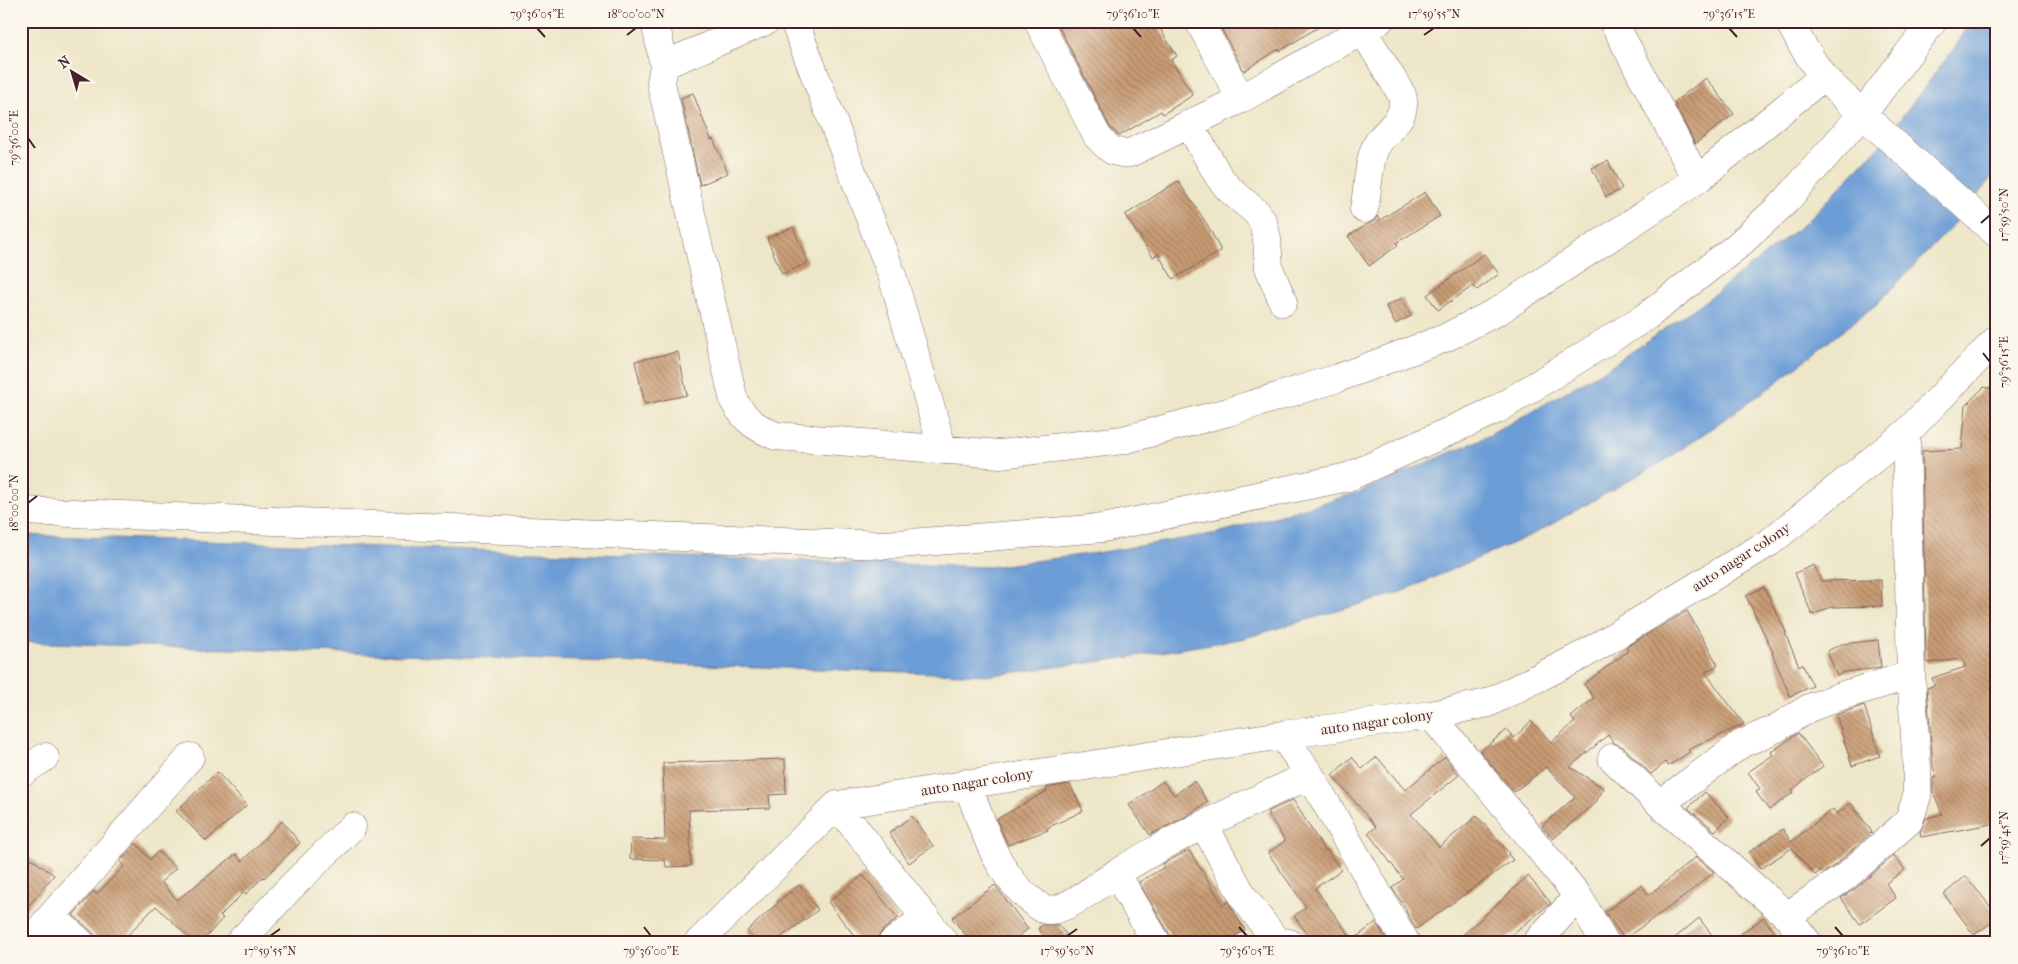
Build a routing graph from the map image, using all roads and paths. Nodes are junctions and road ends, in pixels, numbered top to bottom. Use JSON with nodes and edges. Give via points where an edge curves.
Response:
{"nodes":[{"id":1,"x":655,"y":21,"type":"edge"},
{"id":2,"x":766,"y":21,"type":"edge"},
{"id":3,"x":794,"y":21,"type":"edge"},
{"id":4,"x":1038,"y":21,"type":"edge"},
{"id":5,"x":1199,"y":21,"type":"edge"},
{"id":6,"x":1613,"y":21,"type":"edge"},
{"id":7,"x":1789,"y":21,"type":"edge"},
{"id":8,"x":1933,"y":21,"type":"edge"},
{"id":9,"x":1366,"y":24,"type":"edge"},
{"id":10,"x":664,"y":65,"type":"junction"},
{"id":11,"x":1823,"y":77,"type":"junction"},
{"id":12,"x":1241,"y":99,"type":"junction"},
{"id":13,"x":1868,"y":119,"type":"junction"},
{"id":14,"x":1189,"y":124,"type":"junction"},
{"id":15,"x":1697,"y":180,"type":"junction"},
{"id":16,"x":1364,"y":209,"type":"dead end"},
{"id":17,"x":1991,"y":225,"type":"edge"},
{"id":18,"x":1283,"y":302,"type":"dead end"},
{"id":19,"x":1997,"y":339,"type":"edge"},
{"id":20,"x":1906,"y":433,"type":"junction"},
{"id":21,"x":943,"y":450,"type":"junction"},
{"id":22,"x":21,"y":511,"type":"edge"},
{"id":23,"x":1911,"y":675,"type":"junction"},
{"id":24,"x":1431,"y":716,"type":"junction"},
{"id":25,"x":1282,"y":735,"type":"junction"},
{"id":26,"x":190,"y":757,"type":"dead end"},
{"id":27,"x":45,"y":758,"type":"dead end"},
{"id":28,"x":1612,"y":758,"type":"dead end"},
{"id":29,"x":21,"y":774,"type":"edge"},
{"id":30,"x":1310,"y":774,"type":"junction"},
{"id":31,"x":967,"y":784,"type":"junction"},
{"id":32,"x":1660,"y":804,"type":"junction"},
{"id":33,"x":837,"y":805,"type":"junction"},
{"id":34,"x":1204,"y":825,"type":"junction"},
{"id":35,"x":352,"y":827,"type":"dead end"},
{"id":36,"x":1116,"y":873,"type":"junction"},
{"id":37,"x":1578,"y":896,"type":"junction"},
{"id":38,"x":1787,"y":916,"type":"junction"},
{"id":39,"x":52,"y":917,"type":"junction"},
{"id":40,"x":925,"y":917,"type":"junction"},
{"id":41,"x":28,"y":943,"type":"edge"},
{"id":42,"x":81,"y":943,"type":"edge"},
{"id":43,"x":239,"y":943,"type":"edge"},
{"id":44,"x":698,"y":943,"type":"edge"},
{"id":45,"x":892,"y":943,"type":"edge"},
{"id":46,"x":945,"y":943,"type":"edge"},
{"id":47,"x":1157,"y":943,"type":"edge"},
{"id":48,"x":1289,"y":943,"type":"edge"},
{"id":49,"x":1406,"y":943,"type":"edge"},
{"id":50,"x":1536,"y":943,"type":"edge"},
{"id":51,"x":1605,"y":943,"type":"edge"},
{"id":52,"x":1808,"y":943,"type":"edge"}],
"edges":[{"from":1,"to":10,"type":"street"},
{"from":2,"to":10,"type":"street"},
{"from":3,"to":21,"type":"street","via":[[892,275]]},
{"from":4,"to":14,"type":"street","via":[[1106,146],[1117,153],[1130,153]]},
{"from":5,"to":12,"type":"street"},
{"from":6,"to":15,"type":"street"},
{"from":7,"to":11,"type":"street"},
{"from":8,"to":13,"type":"street"},
{"from":9,"to":12,"type":"street"},
{"from":9,"to":16,"type":"street","via":[[1404,104],[1400,116],[1377,143],[1373,153]]},
{"from":10,"to":21,"type":"street","via":[[661,83],[734,401],[742,415],[756,428],[776,436]]},
{"from":11,"to":13,"type":"street"},
{"from":11,"to":15,"type":"street"},
{"from":12,"to":14,"type":"street"},
{"from":13,"to":17,"type":"street"},
{"from":13,"to":22,"type":"street","via":[[1736,247],[1647,316],[1498,409],[1348,477],[1103,528],[885,545]]},
{"from":14,"to":18,"type":"street","via":[[1219,177],[1258,213],[1263,222],[1269,268]]},
{"from":15,"to":21,"type":"street","via":[[1498,312],[1445,338],[1338,378],[1123,440],[1000,454]]},
{"from":19,"to":20,"type":"street","name":"auto nagar colony"},
{"from":20,"to":23,"type":"street"},
{"from":20,"to":24,"type":"street","name":"auto nagar colony","via":[[1770,542],[1583,655],[1488,703]]},
{"from":23,"to":32,"type":"street","via":[[1809,708],[1741,744]]},
{"from":23,"to":38,"type":"street","via":[[1917,796],[1909,822],[1845,877]]},
{"from":24,"to":25,"type":"street","name":"auto nagar colony"},
{"from":24,"to":37,"type":"street"},
{"from":25,"to":30,"type":"street"},
{"from":25,"to":31,"type":"street","name":"auto nagar colony"},
{"from":26,"to":39,"type":"street"},
{"from":27,"to":29,"type":"street"},
{"from":28,"to":32,"type":"street"},
{"from":30,"to":34,"type":"street"},
{"from":30,"to":49,"type":"street"},
{"from":31,"to":33,"type":"street","name":"auto nagar colony"},
{"from":31,"to":36,"type":"street","via":[[1000,864],[1021,894],[1038,906],[1048,910],[1061,909]]},
{"from":32,"to":38,"type":"street"},
{"from":33,"to":40,"type":"street"},
{"from":33,"to":44,"type":"street"},
{"from":34,"to":36,"type":"street"},
{"from":34,"to":48,"type":"street","via":[[1244,898],[1277,942]]},
{"from":35,"to":43,"type":"street"},
{"from":36,"to":47,"type":"street"},
{"from":37,"to":50,"type":"street"},
{"from":37,"to":51,"type":"street"},
{"from":38,"to":52,"type":"street"},
{"from":39,"to":41,"type":"street"},
{"from":39,"to":42,"type":"street"},
{"from":40,"to":45,"type":"street"},
{"from":40,"to":46,"type":"street"}]}
